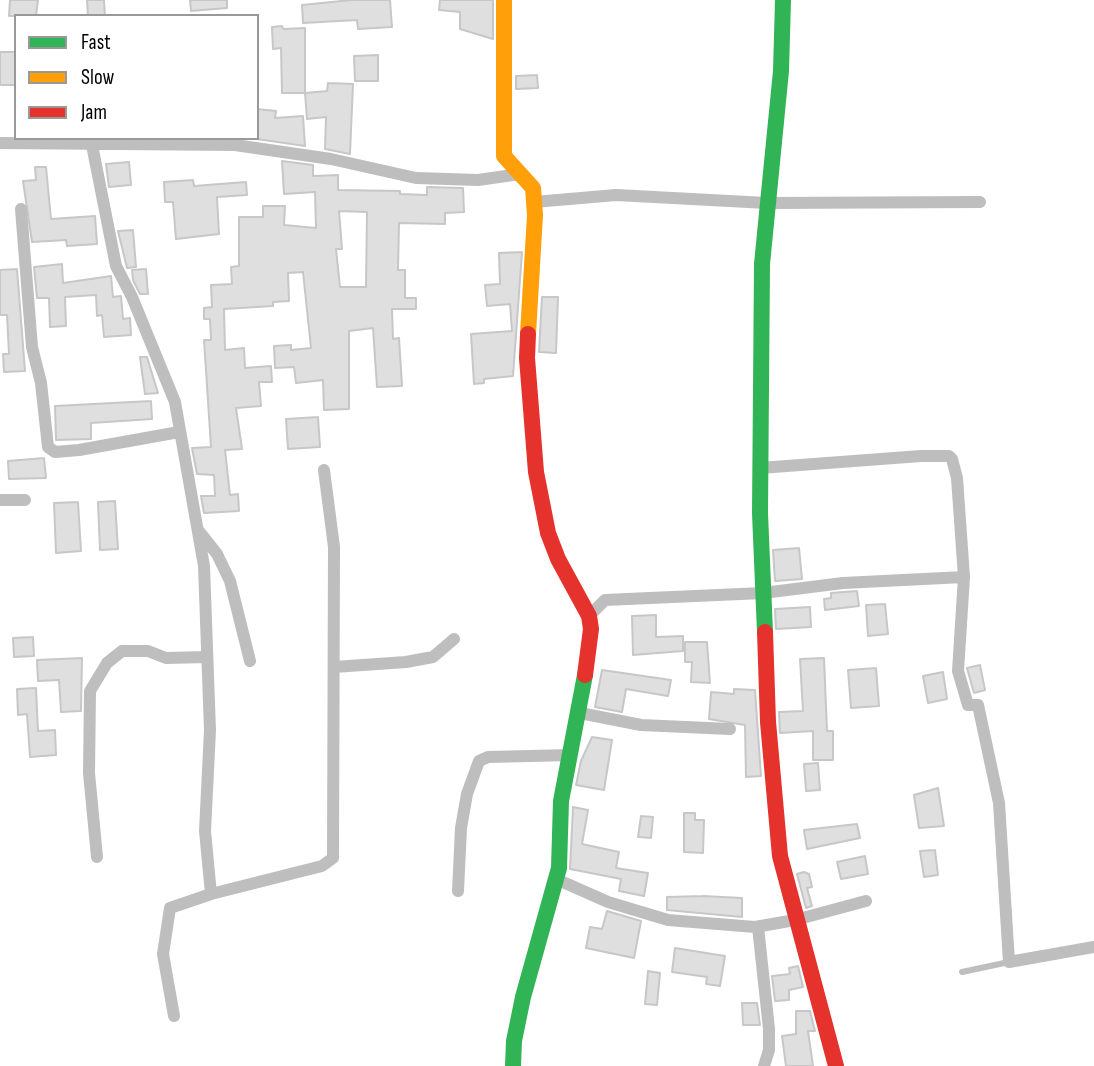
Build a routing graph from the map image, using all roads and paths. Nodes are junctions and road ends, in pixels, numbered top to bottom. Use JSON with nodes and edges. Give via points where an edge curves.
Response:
{"nodes":[{"id":1,"x":504,"y":0,"type":"edge"},
{"id":2,"x":783,"y":0,"type":"edge"},
{"id":3,"x":0,"y":142,"type":"edge"},
{"id":4,"x":92,"y":145,"type":"junction"},
{"id":5,"x":520,"y":174,"type":"junction"},
{"id":6,"x":534,"y":202,"type":"junction"},
{"id":7,"x":980,"y":202,"type":"dead end"},
{"id":8,"x":767,"y":203,"type":"junction"},
{"id":9,"x":21,"y":209,"type":"dead end"},
{"id":10,"x":179,"y":432,"type":"junction"},
{"id":11,"x":760,"y":468,"type":"junction"},
{"id":12,"x":324,"y":470,"type":"dead end"},
{"id":13,"x":0,"y":500,"type":"edge"},
{"id":14,"x":25,"y":500,"type":"dead end"},
{"id":15,"x":198,"y":530,"type":"junction"},
{"id":16,"x":964,"y":577,"type":"junction"},
{"id":17,"x":763,"y":593,"type":"junction"},
{"id":18,"x":589,"y":616,"type":"junction"},
{"id":19,"x":454,"y":639,"type":"dead end"},
{"id":20,"x":206,"y":657,"type":"junction"},
{"id":21,"x":250,"y":661,"type":"dead end"},
{"id":22,"x":334,"y":667,"type":"junction"},
{"id":23,"x":580,"y":713,"type":"junction"},
{"id":24,"x":730,"y":729,"type":"dead end"},
{"id":25,"x":571,"y":755,"type":"junction"},
{"id":26,"x":97,"y":857,"type":"dead end"},
{"id":27,"x":556,"y":879,"type":"junction"},
{"id":28,"x":458,"y":891,"type":"dead end"},
{"id":29,"x":211,"y":894,"type":"junction"},
{"id":30,"x":866,"y":901,"type":"dead end"},
{"id":31,"x":795,"y":920,"type":"junction"},
{"id":32,"x":758,"y":927,"type":"junction"},
{"id":33,"x":1094,"y":947,"type":"edge"},
{"id":34,"x":1009,"y":962,"type":"junction"},
{"id":35,"x":962,"y":972,"type":"dead end"},
{"id":36,"x":174,"y":1016,"type":"dead end"},
{"id":37,"x":513,"y":1066,"type":"edge"},
{"id":38,"x":764,"y":1066,"type":"edge"},
{"id":39,"x":836,"y":1066,"type":"edge"}],
"edges":[{"from":1,"to":5,"type":"street","via":[[503,150]]},
{"from":2,"to":8,"type":"street","via":[[781,71]]},
{"from":3,"to":4,"type":"street"},
{"from":4,"to":5,"type":"street","via":[[235,145],[416,178],[478,180]]},
{"from":4,"to":10,"type":"street","via":[[116,266],[175,402]]},
{"from":5,"to":6,"type":"street","via":[[533,188]]},
{"from":6,"to":8,"type":"street","via":[[657,195]]},
{"from":6,"to":18,"type":"street","via":[[527,358],[536,472],[548,533]]},
{"from":7,"to":8,"type":"street"},
{"from":8,"to":11,"type":"street"},
{"from":9,"to":10,"type":"street","via":[[32,347],[48,447],[55,452],[79,450]]},
{"from":10,"to":15,"type":"street"},
{"from":11,"to":16,"type":"street","via":[[949,456],[957,478]]},
{"from":11,"to":17,"type":"street"},
{"from":12,"to":22,"type":"street","via":[[334,547]]},
{"from":13,"to":14,"type":"street"},
{"from":15,"to":20,"type":"street","via":[[204,566]]},
{"from":15,"to":21,"type":"street","via":[[230,581]]},
{"from":16,"to":17,"type":"street","via":[[843,583]]},
{"from":16,"to":34,"type":"street","via":[[958,671],[968,705],[978,705],[999,803]]},
{"from":17,"to":18,"type":"street","via":[[605,600]]},
{"from":17,"to":31,"type":"street","via":[[780,856]]},
{"from":18,"to":23,"type":"street","via":[[591,639]]},
{"from":19,"to":22,"type":"street","via":[[433,656],[419,660]]},
{"from":20,"to":26,"type":"street","via":[[166,658],[148,651],[122,651],[107,663],[90,691],[89,773]]},
{"from":20,"to":29,"type":"street","via":[[211,730],[205,831]]},
{"from":22,"to":29,"type":"street","via":[[333,858],[322,866]]},
{"from":23,"to":24,"type":"street","via":[[641,725]]},
{"from":23,"to":25,"type":"street"},
{"from":25,"to":27,"type":"street","via":[[561,801]]},
{"from":25,"to":28,"type":"street","via":[[480,761],[467,794],[461,828]]},
{"from":27,"to":32,"type":"street","via":[[608,902],[667,920]]},
{"from":27,"to":37,"type":"street","via":[[520,1011]]},
{"from":29,"to":36,"type":"street","via":[[170,908],[167,916],[163,954]]},
{"from":30,"to":31,"type":"street"},
{"from":31,"to":32,"type":"street"},
{"from":31,"to":39,"type":"street"},
{"from":32,"to":38,"type":"street","via":[[769,1029]]},
{"from":33,"to":34,"type":"street"},
{"from":34,"to":35,"type":"lane"}]}
